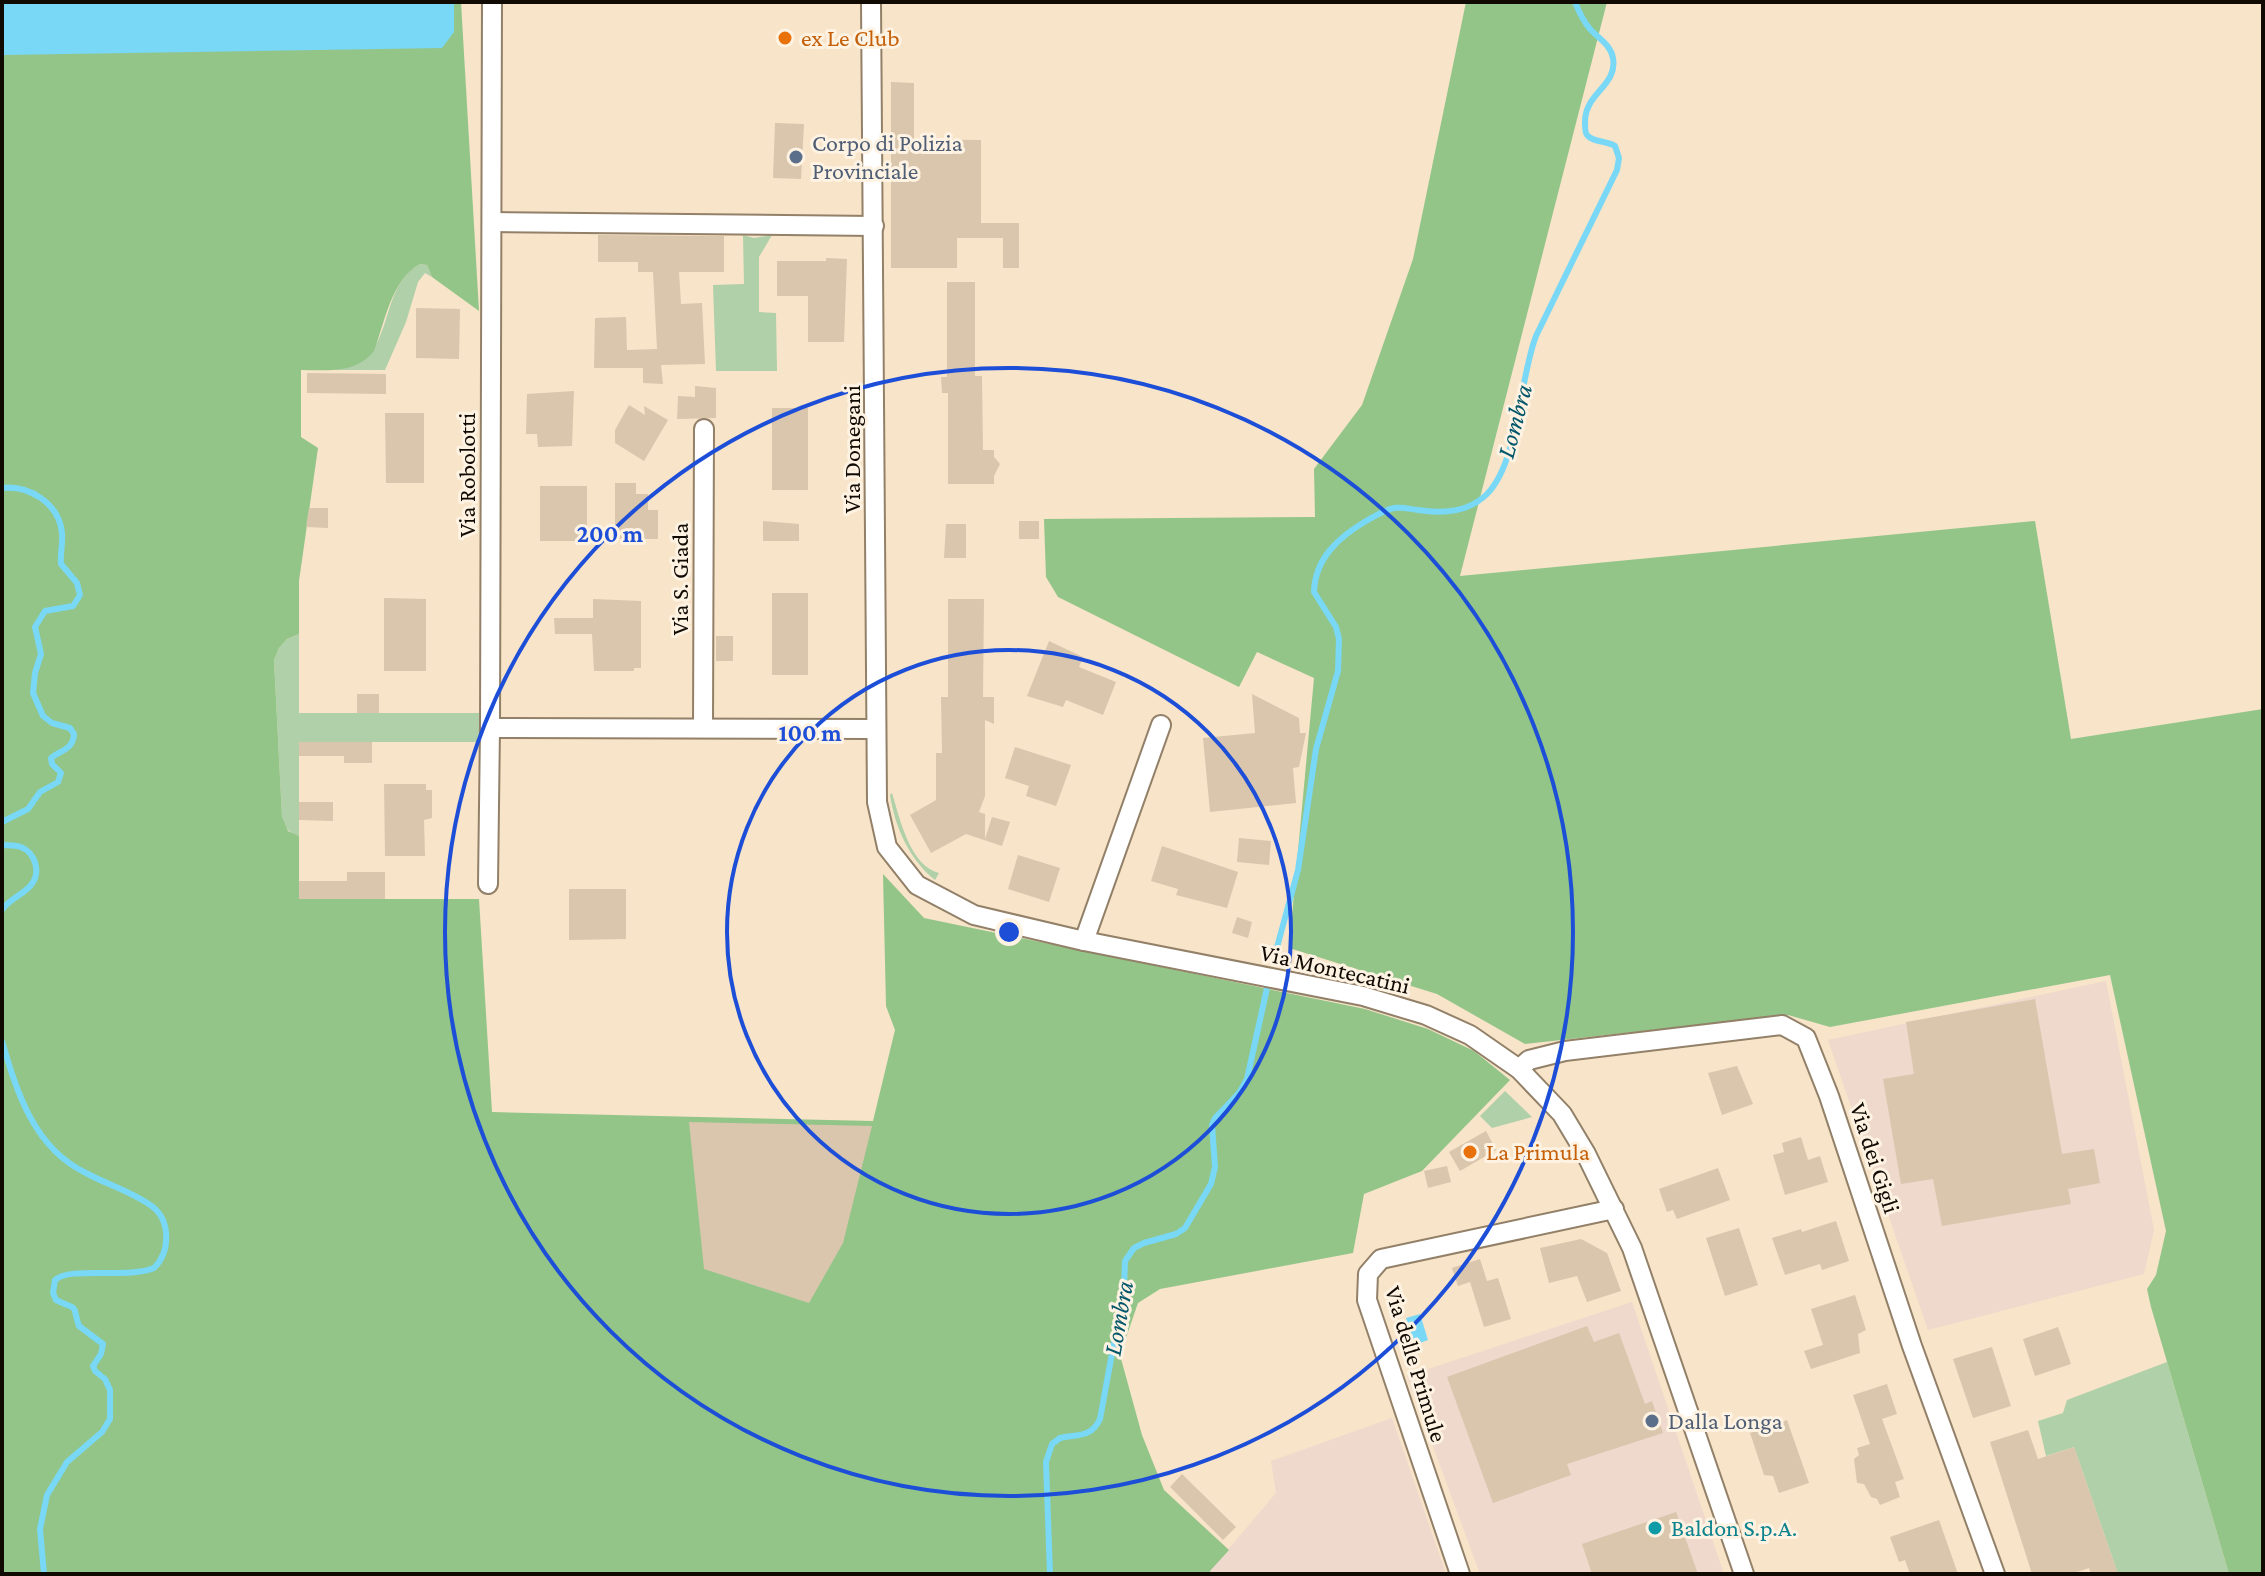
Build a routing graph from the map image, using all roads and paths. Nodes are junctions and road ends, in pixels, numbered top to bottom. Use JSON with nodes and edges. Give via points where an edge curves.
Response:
{"nodes":[{"id":1,"x":492,"y":2,"type":"edge"},
{"id":2,"x":871,"y":2,"type":"edge"},
{"id":3,"x":492,"y":222,"type":"junction"},
{"id":4,"x":874,"y":226,"type":"junction"},
{"id":5,"x":704,"y":429,"type":"dead end"},
{"id":6,"x":1161,"y":725,"type":"dead end"},
{"id":7,"x":490,"y":728,"type":"junction"},
{"id":8,"x":703,"y":728,"type":"junction"},
{"id":9,"x":876,"y":729,"type":"junction"},
{"id":10,"x":488,"y":884,"type":"dead end"},
{"id":11,"x":917,"y":885,"type":"joint"},
{"id":12,"x":1084,"y":941,"type":"junction"},
{"id":13,"x":1519,"y":1069,"type":"junction"},
{"id":14,"x":1614,"y":1209,"type":"junction"},
{"id":15,"x":1460,"y":1574,"type":"edge"},
{"id":16,"x":1744,"y":1574,"type":"edge"},
{"id":17,"x":1995,"y":1574,"type":"edge"}],
"edges":[{"from":1,"to":3,"type":"street","name":"Via Robolotti"},
{"from":2,"to":4,"type":"street","name":"Via Donegani"},
{"from":3,"to":4,"type":"street"},
{"from":3,"to":7,"type":"street","name":"Via Robolotti"},
{"from":4,"to":9,"type":"street","name":"Via Donegani"},
{"from":5,"to":8,"type":"street","name":"Via S. Giada"},
{"from":6,"to":12,"type":"street"},
{"from":7,"to":8,"type":"street"},
{"from":7,"to":10,"type":"street","name":"Via Robolotti"},
{"from":8,"to":9,"type":"street"},
{"from":9,"to":11,"type":"street","name":"Via Donegani","via":[[877,802],[887,847]]},
{"from":11,"to":12,"type":"street","name":"Via Montecatini","via":[[974,915]]},
{"from":12,"to":13,"type":"street","name":"Via Montecatini","via":[[1363,996],[1470,1035]]},
{"from":13,"to":14,"type":"street","name":"Via Montecatini","via":[[1562,1114]]},
{"from":13,"to":17,"type":"street","name":"Via dei Gigli","via":[[1529,1060],[1565,1051],[1782,1025],[1806,1038]]},
{"from":14,"to":15,"type":"street","name":"Via delle Primule","via":[[1381,1259],[1368,1274],[1367,1300]]},
{"from":14,"to":16,"type":"street","name":"Via Montecatini"}]}
